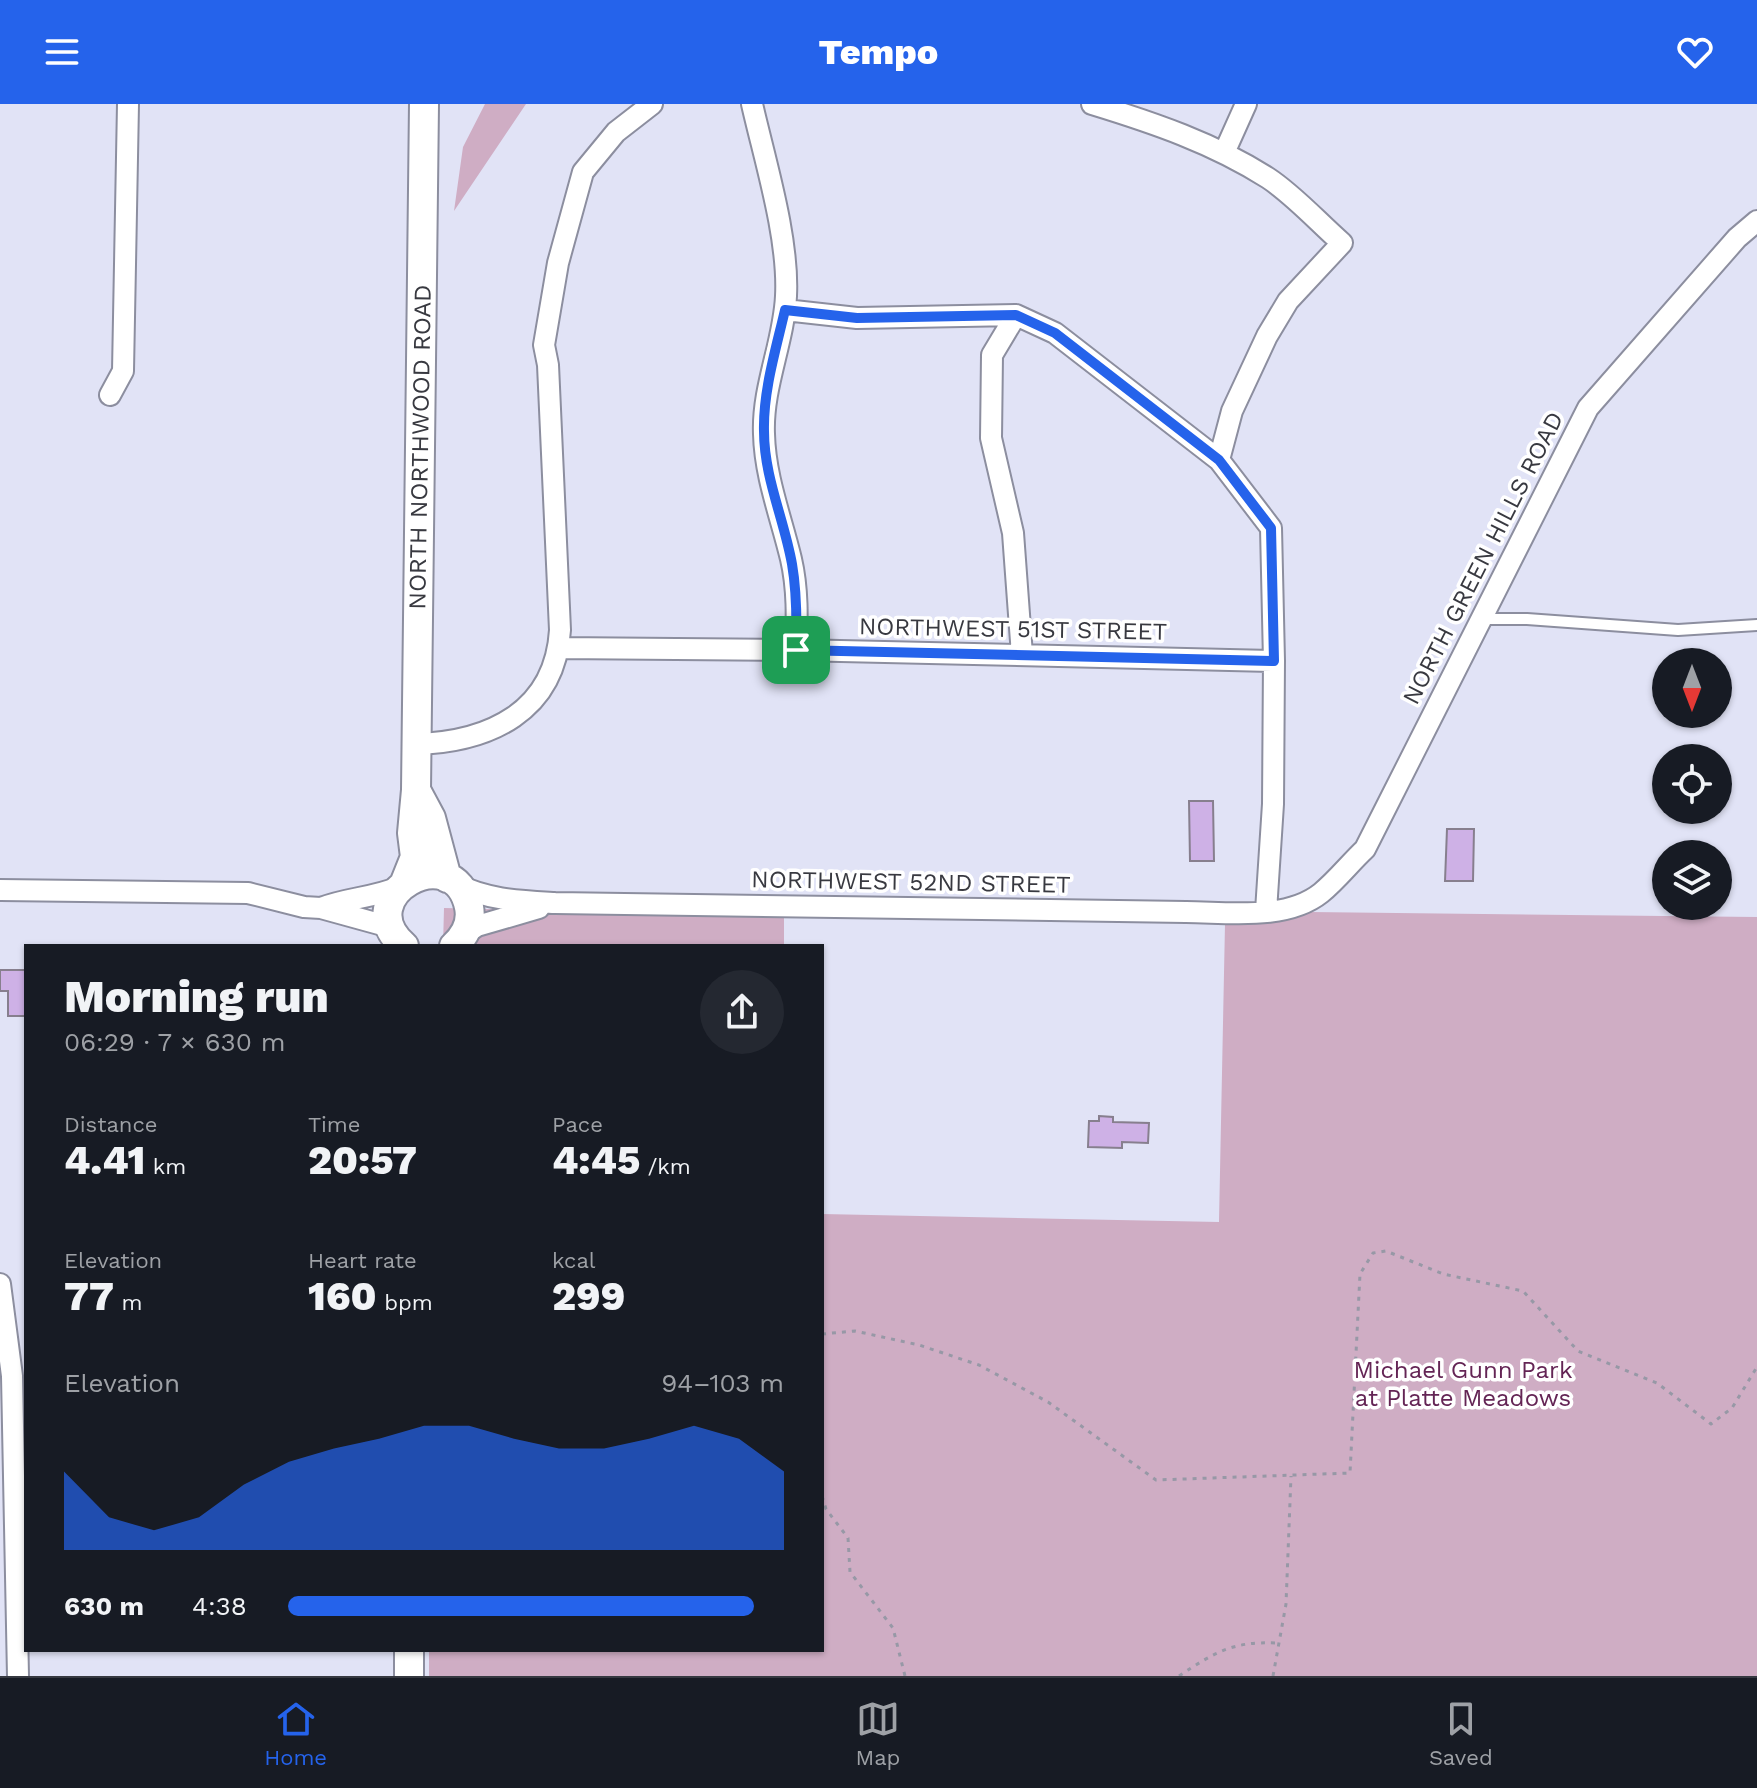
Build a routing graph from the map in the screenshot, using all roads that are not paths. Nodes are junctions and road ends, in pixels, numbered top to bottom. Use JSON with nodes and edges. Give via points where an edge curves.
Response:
{"nodes":[{"id":1,"x":128,"y":104,"type":"edge"},
{"id":2,"x":424,"y":104,"type":"edge"},
{"id":3,"x":752,"y":104,"type":"edge"},
{"id":4,"x":1092,"y":104,"type":"edge"},
{"id":5,"x":1246,"y":104,"type":"edge"},
{"id":6,"x":646,"y":108,"type":"edge"},
{"id":7,"x":1224,"y":153,"type":"junction"},
{"id":8,"x":1757,"y":221,"type":"edge"},
{"id":9,"x":785,"y":310,"type":"junction"},
{"id":10,"x":1016,"y":315,"type":"junction"},
{"id":11,"x":110,"y":395,"type":"dead end"},
{"id":12,"x":1219,"y":460,"type":"junction"},
{"id":13,"x":1481,"y":619,"type":"junction"},
{"id":14,"x":1757,"y":625,"type":"edge"},
{"id":15,"x":559,"y":648,"type":"junction"},
{"id":16,"x":796,"y":650,"type":"junction"},
{"id":17,"x":1022,"y":655,"type":"junction"},
{"id":18,"x":1274,"y":661,"type":"junction"},
{"id":19,"x":416,"y":744,"type":"junction"},
{"id":20,"x":416,"y":790,"type":"junction"},
{"id":21,"x":451,"y":881,"type":"junction"},
{"id":22,"x":402,"y":885,"type":"junction"},
{"id":23,"x":0,"y":890,"type":"edge"},
{"id":24,"x":555,"y":903,"type":"junction"},
{"id":25,"x":321,"y":908,"type":"junction"},
{"id":26,"x":1266,"y":911,"type":"junction"},
{"id":27,"x":460,"y":940,"type":"edge"},
{"id":28,"x":399,"y":941,"type":"edge"},
{"id":29,"x":0,"y":1284,"type":"edge"},
{"id":30,"x":409,"y":1652,"type":"edge"},
{"id":31,"x":18,"y":1676,"type":"edge"},
{"id":32,"x":409,"y":1676,"type":"edge"}],
"edges":[{"from":1,"to":11,"type":"street","via":[[123,371]]},
{"from":2,"to":19,"type":"street","name":"NORTH NORTHWOOD ROAD"},
{"from":3,"to":9,"type":"street","via":[[784,253]]},
{"from":4,"to":7,"type":"street","via":[[1172,129]]},
{"from":5,"to":7,"type":"street"},
{"from":6,"to":15,"type":"street","via":[[616,132],[583,172],[558,263],[544,345]]},
{"from":7,"to":12,"type":"street","via":[[1270,180],[1342,243],[1288,301],[1267,336],[1232,411]]},
{"from":8,"to":13,"type":"street","name":"NORTH GREEN HILLS ROAD","via":[[1588,408]]},
{"from":9,"to":10,"type":"street","via":[[857,318]]},
{"from":9,"to":16,"type":"street","via":[[764,431],[768,471],[792,561]]},
{"from":10,"to":12,"type":"street","via":[[1055,333]]},
{"from":10,"to":17,"type":"street","via":[[992,355],[991,438],[1013,533]]},
{"from":12,"to":18,"type":"street","via":[[1271,528]]},
{"from":13,"to":14,"type":"lane","via":[[1678,630]]},
{"from":13,"to":26,"type":"street","name":"NORTH GREEN HILLS ROAD","via":[[1365,849],[1319,894],[1298,905]]},
{"from":15,"to":16,"type":"street","name":"NORTHWEST 51ST STREET"},
{"from":15,"to":19,"type":"street","via":[[549,676],[516,717],[462,741]]},
{"from":16,"to":17,"type":"street","name":"NORTHWEST 51ST STREET"},
{"from":17,"to":18,"type":"street","name":"NORTHWEST 51ST STREET"},
{"from":18,"to":26,"type":"street"},
{"from":19,"to":20,"type":"street","name":"NORTH NORTHWOOD ROAD"},
{"from":20,"to":21,"type":"street","name":"NORTH NORTHWOOD ROAD"},
{"from":20,"to":22,"type":"street","name":"NORTH NORTHWOOD ROAD","via":[[415,857]]},
{"from":21,"to":22,"type":"street","via":[[424,874]]},
{"from":21,"to":24,"type":"street","name":"NORTHWEST 52ND STREET","via":[[493,898]]},
{"from":21,"to":27,"type":"street","name":"NORTH NORTHWOOD ROAD","via":[[463,892],[470,913]]},
{"from":22,"to":25,"type":"street"},
{"from":22,"to":28,"type":"street","name":"NORTH NORTHWOOD ROAD","via":[[389,906]]},
{"from":23,"to":25,"type":"street","via":[[223,891]]},
{"from":24,"to":26,"type":"street","name":"NORTHWEST 52ND STREET"},
{"from":24,"to":27,"type":"street","name":"NORTHWEST 52ND STREET","via":[[477,926]]},
{"from":25,"to":28,"type":"street"},
{"from":29,"to":31,"type":"street","via":[[12,1376]]},
{"from":30,"to":32,"type":"street"}]}
